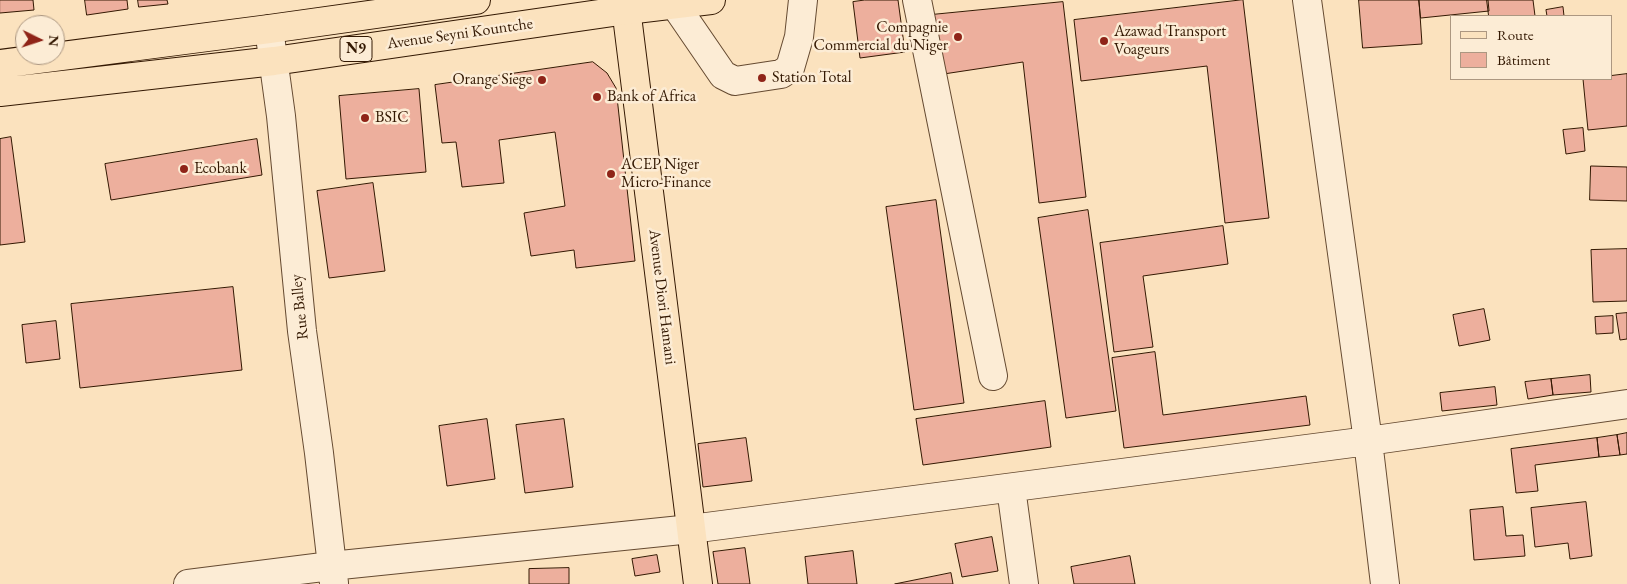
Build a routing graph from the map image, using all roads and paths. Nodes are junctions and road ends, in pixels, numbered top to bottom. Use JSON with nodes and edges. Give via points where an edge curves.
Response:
{"nodes":[{"id":1,"x":476,"y":0,"type":"edge"},
{"id":2,"x":711,"y":0,"type":"edge"},
{"id":3,"x":803,"y":0,"type":"edge"},
{"id":4,"x":917,"y":0,"type":"edge"},
{"id":5,"x":1307,"y":0,"type":"edge"},
{"id":6,"x":675,"y":2,"type":"edge"},
{"id":7,"x":626,"y":5,"type":"edge"},
{"id":8,"x":269,"y":29,"type":"junction"},
{"id":9,"x":65,"y":56,"type":"edge"},
{"id":10,"x":274,"y":61,"type":"junction"},
{"id":11,"x":15,"y":62,"type":"edge"},
{"id":12,"x":0,"y":64,"type":"edge"},
{"id":13,"x":40,"y":65,"type":"edge"},
{"id":14,"x":43,"y":87,"type":"junction"},
{"id":15,"x":0,"y":92,"type":"edge"},
{"id":16,"x":992,"y":376,"type":"dead end"},
{"id":17,"x":1627,"y":404,"type":"edge"},
{"id":18,"x":1368,"y":441,"type":"junction"},
{"id":19,"x":1011,"y":488,"type":"junction"},
{"id":20,"x":691,"y":528,"type":"junction"},
{"id":21,"x":333,"y":575,"type":"edge"},
{"id":22,"x":188,"y":584,"type":"edge"},
{"id":23,"x":698,"y":584,"type":"edge"},
{"id":24,"x":1024,"y":584,"type":"edge"},
{"id":25,"x":1385,"y":584,"type":"edge"}],
"edges":[{"from":1,"to":8,"type":"main road","name":"Avenue Seyni Kountche","number":"N9"},
{"from":2,"to":6,"type":"main road","name":"Avenue Seyni Kountche","number":"N9"},
{"from":3,"to":6,"type":"street","via":[[799,37],[790,68],[781,74],[735,81],[723,75]]},
{"from":4,"to":16,"type":"street"},
{"from":5,"to":18,"type":"street"},
{"from":6,"to":7,"type":"main road","name":"Avenue Seyni Kountche","number":"N9"},
{"from":7,"to":10,"type":"main road","name":"Avenue Seyni Kountche","number":"N9"},
{"from":7,"to":20,"type":"main road","name":"Avenue Diori Hamani"},
{"from":8,"to":9,"type":"main road","name":"Avenue Seyni Kountche","number":"N9"},
{"from":8,"to":10,"type":"street","name":"Rue Balley"},
{"from":10,"to":14,"type":"main road","name":"Avenue Seyni Kountche","number":"N9"},
{"from":10,"to":21,"type":"street","name":"Rue Balley","via":[[302,331]]},
{"from":11,"to":12,"type":"main road","name":"Avenue Seyni Kountche","number":"N9"},
{"from":13,"to":14,"type":"main road"},
{"from":14,"to":15,"type":"main road","name":"Avenue Seyni Kountche","number":"N9"},
{"from":17,"to":18,"type":"street"},
{"from":18,"to":19,"type":"street"},
{"from":18,"to":25,"type":"street"},
{"from":19,"to":20,"type":"street"},
{"from":19,"to":24,"type":"street"},
{"from":20,"to":21,"type":"street"},
{"from":20,"to":23,"type":"main road","name":"Avenue Diori Hamani"},
{"from":21,"to":22,"type":"street"}]}
